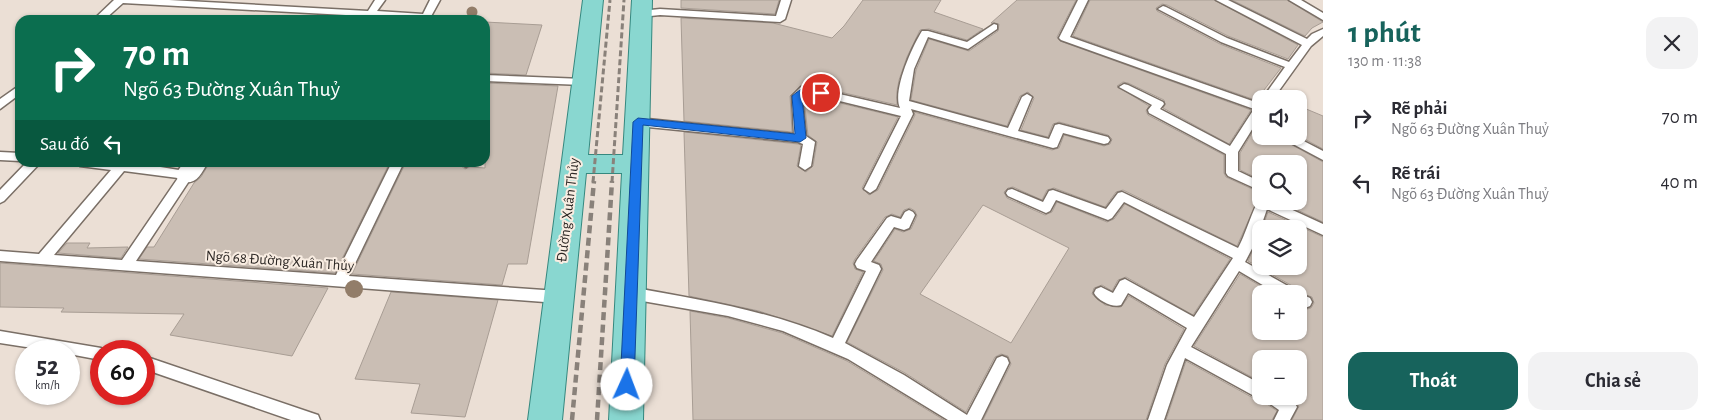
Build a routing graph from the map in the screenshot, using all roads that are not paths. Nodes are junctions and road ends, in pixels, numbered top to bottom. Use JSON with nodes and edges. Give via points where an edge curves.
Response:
{"nodes":[{"id":1,"x":120,"y":0,"type":"edge"},
{"id":2,"x":380,"y":0,"type":"edge"},
{"id":3,"x":435,"y":0,"type":"edge"},
{"id":4,"x":593,"y":0,"type":"edge"},
{"id":5,"x":786,"y":0,"type":"edge"},
{"id":6,"x":1083,"y":0,"type":"edge"},
{"id":7,"x":1221,"y":0,"type":"edge"},
{"id":8,"x":1294,"y":0,"type":"edge"},
{"id":9,"x":181,"y":2,"type":"edge"},
{"id":10,"x":641,"y":7,"type":"edge"},
{"id":11,"x":1163,"y":9,"type":"dead end"},
{"id":12,"x":1321,"y":14,"type":"edge"},
{"id":13,"x":104,"y":15,"type":"edge"},
{"id":14,"x":343,"y":15,"type":"edge"},
{"id":15,"x":369,"y":15,"type":"edge"},
{"id":16,"x":427,"y":15,"type":"edge"},
{"id":17,"x":994,"y":27,"type":"dead end"},
{"id":18,"x":1323,"y":32,"type":"edge"},
{"id":19,"x":1308,"y":44,"type":"junction"},
{"id":20,"x":1291,"y":66,"type":"junction"},
{"id":21,"x":490,"y":78,"type":"edge"},
{"id":22,"x":583,"y":82,"type":"junction"},
{"id":23,"x":1124,"y":86,"type":"dead end"},
{"id":24,"x":1274,"y":90,"type":"edge"},
{"id":25,"x":15,"y":92,"type":"edge"},
{"id":26,"x":1027,"y":97,"type":"dead end"},
{"id":27,"x":1252,"y":104,"type":"edge"},
{"id":28,"x":0,"y":105,"type":"edge"},
{"id":29,"x":906,"y":108,"type":"junction"},
{"id":30,"x":638,"y":122,"type":"junction"},
{"id":31,"x":1252,"y":129,"type":"edge"},
{"id":32,"x":1011,"y":133,"type":"junction"},
{"id":33,"x":800,"y":138,"type":"junction"},
{"id":34,"x":1104,"y":140,"type":"dead end"},
{"id":35,"x":1302,"y":145,"type":"edge"},
{"id":36,"x":1232,"y":152,"type":"junction"},
{"id":37,"x":0,"y":156,"type":"edge"},
{"id":38,"x":1323,"y":156,"type":"edge"},
{"id":39,"x":15,"y":157,"type":"edge"},
{"id":40,"x":574,"y":164,"type":"junction"},
{"id":41,"x":636,"y":164,"type":"junction"},
{"id":42,"x":805,"y":166,"type":"dead end"},
{"id":43,"x":30,"y":167,"type":"edge"},
{"id":44,"x":120,"y":167,"type":"edge"},
{"id":45,"x":157,"y":167,"type":"edge"},
{"id":46,"x":396,"y":167,"type":"edge"},
{"id":47,"x":192,"y":169,"type":"edge"},
{"id":48,"x":1252,"y":183,"type":"edge"},
{"id":49,"x":870,"y":190,"type":"dead end"},
{"id":50,"x":1012,"y":193,"type":"dead end"},
{"id":51,"x":0,"y":198,"type":"edge"},
{"id":52,"x":1261,"y":210,"type":"edge"},
{"id":53,"x":1282,"y":210,"type":"edge"},
{"id":54,"x":909,"y":215,"type":"dead end"},
{"id":55,"x":1323,"y":230,"type":"edge"},
{"id":56,"x":0,"y":256,"type":"edge"},
{"id":57,"x":43,"y":258,"type":"junction"},
{"id":58,"x":1239,"y":260,"type":"junction"},
{"id":59,"x":125,"y":266,"type":"junction"},
{"id":60,"x":339,"y":282,"type":"junction"},
{"id":61,"x":1276,"y":285,"type":"edge"},
{"id":62,"x":631,"y":293,"type":"junction"},
{"id":63,"x":1101,"y":293,"type":"dead end"},
{"id":64,"x":558,"y":297,"type":"junction"},
{"id":65,"x":1198,"y":326,"type":"junction"},
{"id":66,"x":0,"y":338,"type":"edge"},
{"id":67,"x":836,"y":347,"type":"junction"},
{"id":68,"x":1182,"y":349,"type":"junction"},
{"id":69,"x":90,"y":352,"type":"edge"},
{"id":70,"x":1002,"y":363,"type":"dead end"},
{"id":71,"x":155,"y":366,"type":"edge"},
{"id":72,"x":1252,"y":387,"type":"edge"},
{"id":73,"x":1284,"y":405,"type":"edge"},
{"id":74,"x":312,"y":420,"type":"edge"},
{"id":75,"x":545,"y":420,"type":"edge"},
{"id":76,"x":626,"y":420,"type":"edge"},
{"id":77,"x":962,"y":420,"type":"edge"},
{"id":78,"x":973,"y":420,"type":"edge"},
{"id":79,"x":1156,"y":420,"type":"edge"},
{"id":80,"x":1282,"y":420,"type":"edge"}],
"edges":[{"from":1,"to":9,"type":"lane"},
{"from":1,"to":13,"type":"lane"},
{"from":2,"to":15,"type":"lane"},
{"from":3,"to":16,"type":"lane"},
{"from":4,"to":22,"type":"main road","name":"Đường Xuân Thủy"},
{"from":5,"to":10,"type":"lane","via":[[780,19],[660,12]]},
{"from":6,"to":27,"type":"lane","via":[[1064,38]]},
{"from":7,"to":19,"type":"lane"},
{"from":8,"to":12,"type":"lane"},
{"from":9,"to":14,"type":"lane"},
{"from":10,"to":30,"type":"main road"},
{"from":11,"to":20,"type":"lane","via":[[1224,40]]},
{"from":17,"to":29,"type":"lane","via":[[968,46],[924,33],[909,69]]},
{"from":18,"to":19,"type":"lane"},
{"from":19,"to":20,"type":"lane"},
{"from":20,"to":24,"type":"lane"},
{"from":21,"to":22,"type":"lane"},
{"from":22,"to":40,"type":"main road","name":"Đường Xuân Thủy"},
{"from":23,"to":36,"type":"lane","via":[[1159,104],[1153,110]]},
{"from":25,"to":28,"type":"lane"},
{"from":26,"to":32,"type":"lane"},
{"from":29,"to":32,"type":"lane"},
{"from":29,"to":33,"type":"lane","via":[[805,89],[797,96]]},
{"from":29,"to":49,"type":"lane"},
{"from":30,"to":33,"type":"lane"},
{"from":30,"to":41,"type":"main road"},
{"from":31,"to":36,"type":"lane"},
{"from":32,"to":34,"type":"lane","via":[[1053,144],[1059,128]]},
{"from":33,"to":42,"type":"lane","via":[[809,142]]},
{"from":35,"to":38,"type":"lane"},
{"from":36,"to":48,"type":"lane","via":[[1232,173]]},
{"from":37,"to":39,"type":"lane"},
{"from":40,"to":41,"type":"main road"},
{"from":40,"to":64,"type":"main road","name":"Đường Xuân Thủy"},
{"from":41,"to":62,"type":"main road"},
{"from":43,"to":51,"type":"lane"},
{"from":44,"to":57,"type":"lane"},
{"from":45,"to":47,"type":"lane"},
{"from":46,"to":60,"type":"lane"},
{"from":47,"to":59,"type":"lane"},
{"from":50,"to":58,"type":"lane","via":[[1046,208],[1053,194],[1108,215],[1122,196]]},
{"from":52,"to":58,"type":"lane"},
{"from":53,"to":55,"type":"lane"},
{"from":54,"to":67,"type":"lane","via":[[904,225],[891,221],[862,264],[874,270]]},
{"from":56,"to":57,"type":"lane","name":"Ngõ 68 Đường Xuân Thủy"},
{"from":57,"to":59,"type":"lane","name":"Ngõ 68 Đường Xuân Thủy"},
{"from":58,"to":61,"type":"lane"},
{"from":58,"to":65,"type":"lane"},
{"from":59,"to":60,"type":"lane","name":"Ngõ 68 Đường Xuân Thủy"},
{"from":60,"to":64,"type":"lane","name":"Ngõ 68 Đường Xuân Thủy"},
{"from":62,"to":67,"type":"lane","via":[[751,316],[785,325]]},
{"from":62,"to":76,"type":"main road"},
{"from":63,"to":65,"type":"lane","via":[[1116,301],[1125,285]]},
{"from":64,"to":75,"type":"main road","name":"Đường Xuân Thủy"},
{"from":65,"to":68,"type":"lane"},
{"from":66,"to":69,"type":"lane"},
{"from":67,"to":77,"type":"lane","via":[[901,381]]},
{"from":68,"to":72,"type":"lane"},
{"from":68,"to":79,"type":"lane"},
{"from":70,"to":78,"type":"lane"},
{"from":71,"to":74,"type":"lane"},
{"from":73,"to":80,"type":"lane","via":[[1289,408]]}]}
